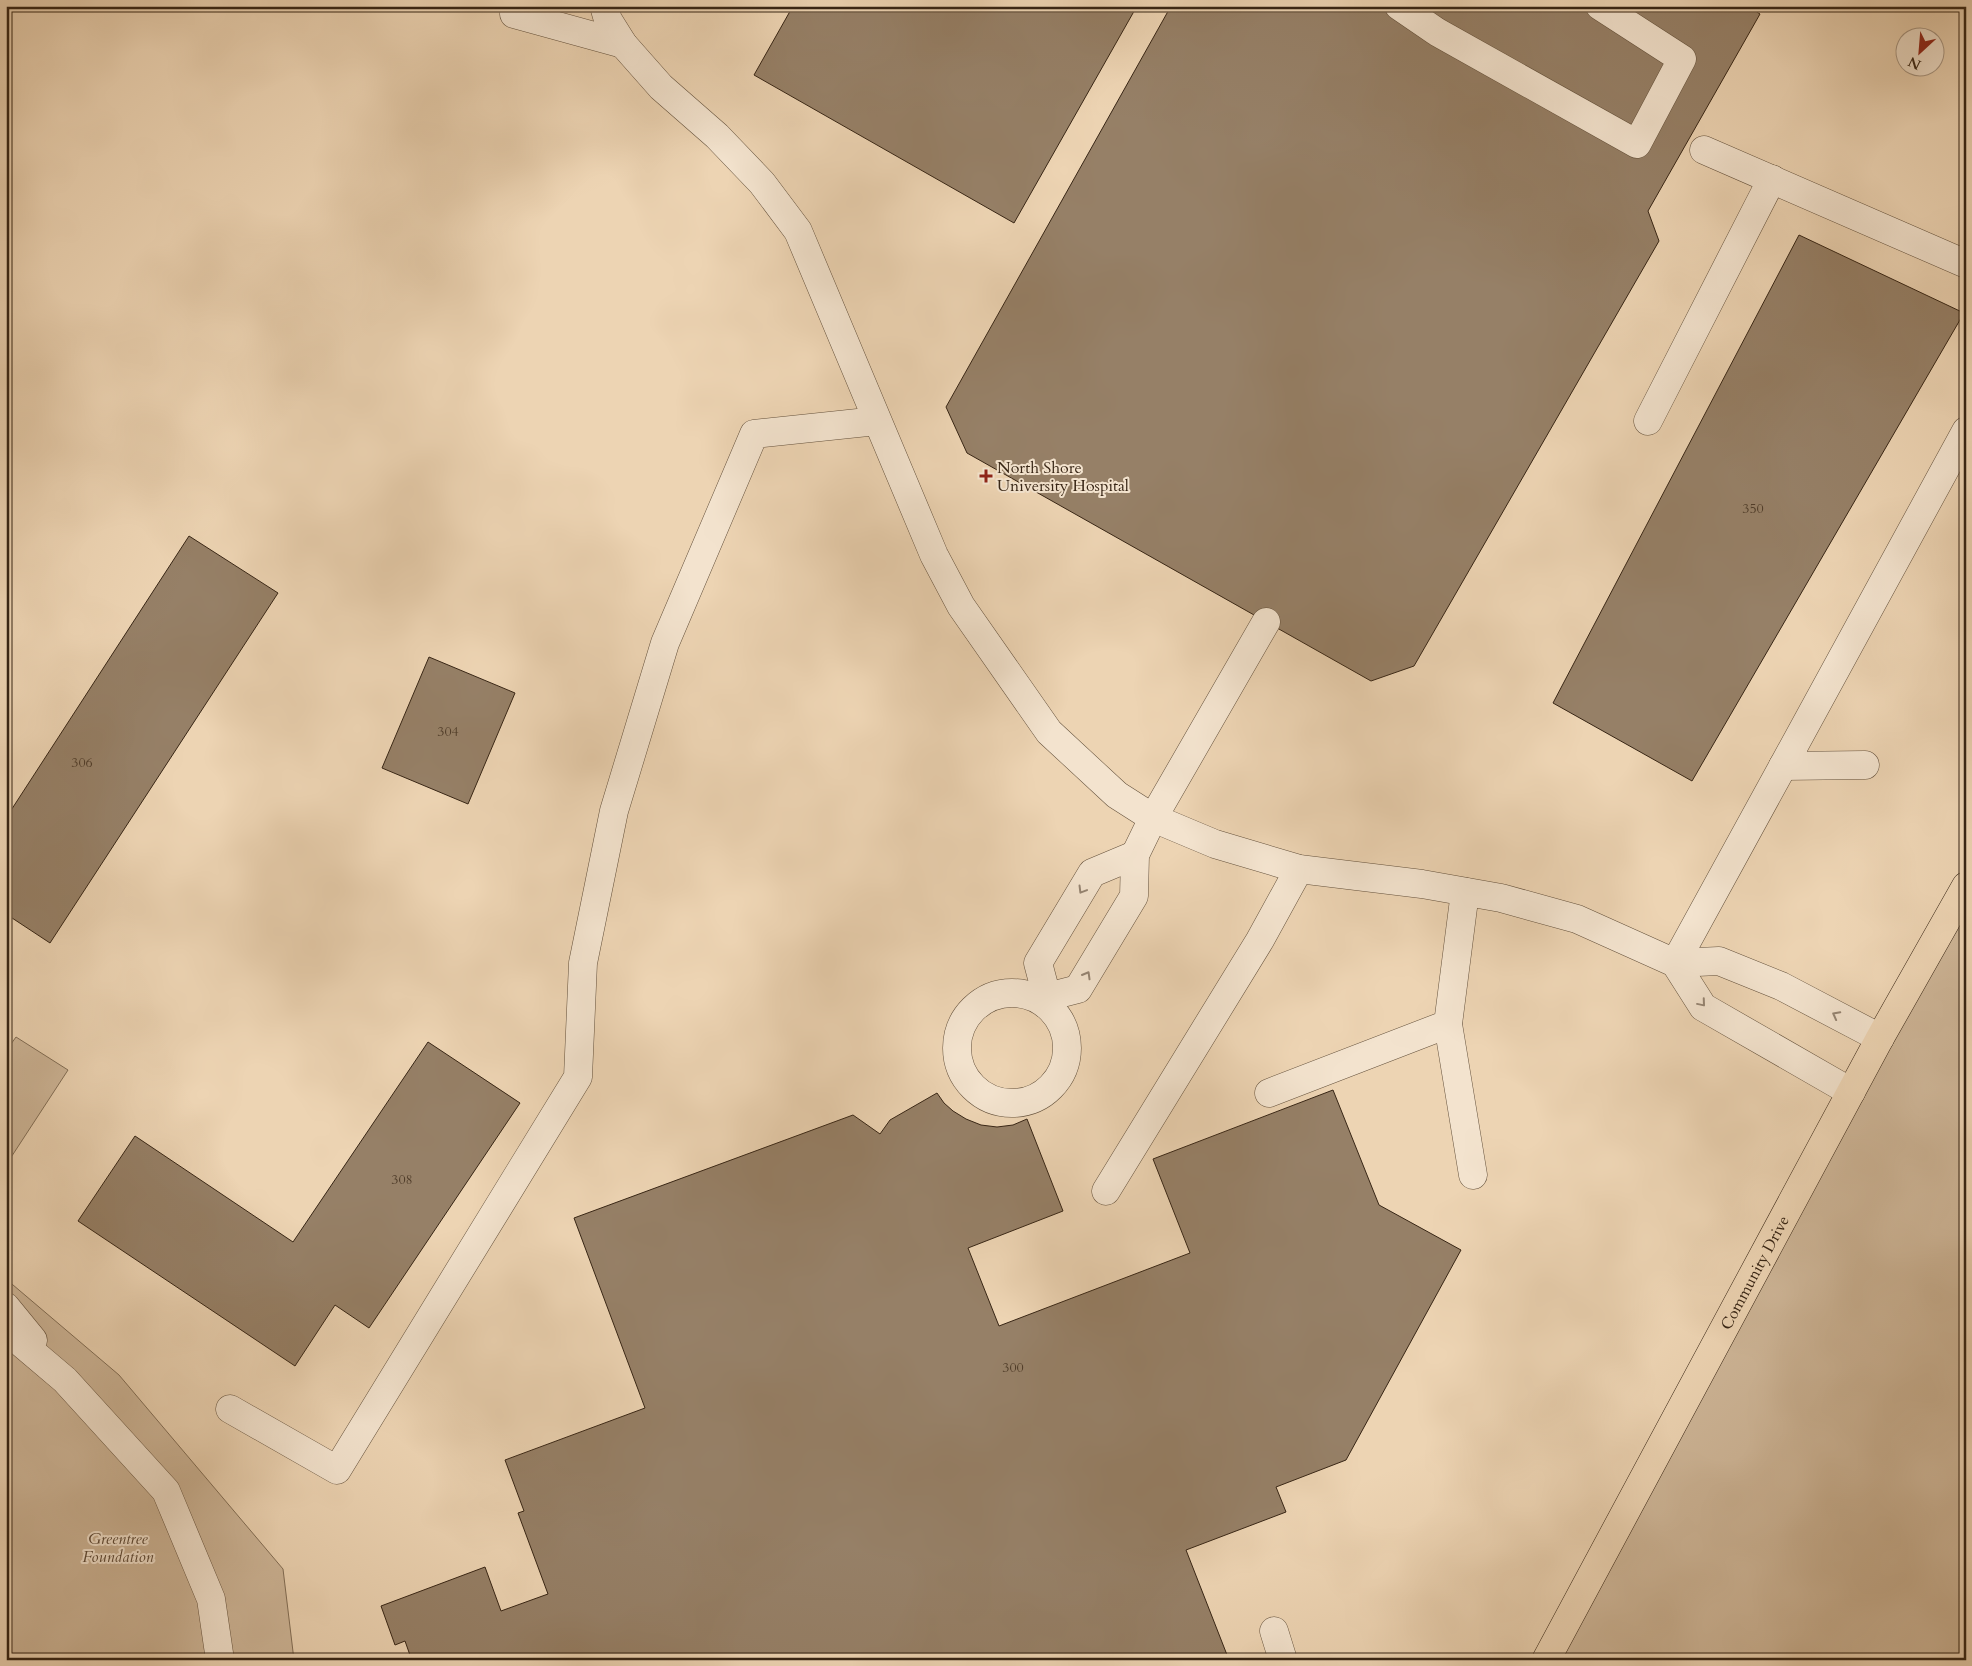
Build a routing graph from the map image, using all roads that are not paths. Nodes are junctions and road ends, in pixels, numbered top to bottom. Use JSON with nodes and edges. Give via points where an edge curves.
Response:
{"nodes":[{"id":1,"x":604,"y":6,"type":"edge"},
{"id":2,"x":1399,"y":6,"type":"edge"},
{"id":3,"x":1600,"y":6,"type":"edge"},
{"id":4,"x":514,"y":14,"type":"dead end"},
{"id":5,"x":623,"y":44,"type":"junction"},
{"id":6,"x":1704,"y":150,"type":"dead end"},
{"id":7,"x":1772,"y":179,"type":"junction"},
{"id":8,"x":1966,"y":264,"type":"edge"},
{"id":9,"x":877,"y":421,"type":"junction"},
{"id":10,"x":1648,"y":421,"type":"dead end"},
{"id":11,"x":1966,"y":431,"type":"edge"},
{"id":12,"x":1266,"y":622,"type":"dead end"},
{"id":13,"x":1865,"y":765,"type":"dead end"},
{"id":14,"x":1783,"y":766,"type":"junction"},
{"id":15,"x":1153,"y":818,"type":"junction"},
{"id":16,"x":1134,"y":855,"type":"junction"},
{"id":17,"x":1299,"y":869,"type":"junction"},
{"id":18,"x":1966,"y":886,"type":"edge"},
{"id":19,"x":1465,"y":892,"type":"junction"},
{"id":20,"x":1675,"y":962,"type":"junction"},
{"id":21,"x":1046,"y":999,"type":"junction"},
{"id":22,"x":1448,"y":1024,"type":"junction"},
{"id":23,"x":1880,"y":1038,"type":"junction"},
{"id":24,"x":1851,"y":1092,"type":"junction"},
{"id":25,"x":1269,"y":1093,"type":"dead end"},
{"id":26,"x":1472,"y":1175,"type":"dead end"},
{"id":27,"x":1106,"y":1191,"type":"dead end"},
{"id":28,"x":6,"y":1307,"type":"edge"},
{"id":29,"x":6,"y":1330,"type":"edge"},
{"id":30,"x":65,"y":1380,"type":"junction"},
{"id":31,"x":230,"y":1409,"type":"dead end"},
{"id":32,"x":1274,"y":1631,"type":"dead end"},
{"id":33,"x":220,"y":1660,"type":"edge"},
{"id":34,"x":1283,"y":1660,"type":"edge"},
{"id":35,"x":1546,"y":1660,"type":"edge"}],
"edges":[{"from":1,"to":5,"type":"lane","via":[[608,20]]},
{"from":2,"to":3,"type":"lane","via":[[1437,32],[1637,144],[1682,59]]},
{"from":4,"to":5,"type":"lane"},
{"from":5,"to":9,"type":"lane","via":[[661,87],[717,136],[762,183],[798,231]]},
{"from":6,"to":7,"type":"lane"},
{"from":7,"to":8,"type":"lane"},
{"from":7,"to":10,"type":"lane"},
{"from":9,"to":15,"type":"lane","via":[[934,556],[961,606],[1049,732],[1117,795]]},
{"from":9,"to":31,"type":"lane","via":[[754,434],[665,643],[614,811],[583,963],[578,1077],[337,1470]]},
{"from":11,"to":14,"type":"lane"},
{"from":12,"to":15,"type":"lane"},
{"from":13,"to":14,"type":"lane"},
{"from":14,"to":20,"type":"lane"},
{"from":15,"to":16,"type":"lane"},
{"from":15,"to":17,"type":"lane","via":[[1215,844]]},
{"from":21,"to":16,"type":"lane","one_way":true,"via":[[1078,989],[1134,896]]},
{"from":16,"to":21,"type":"lane","one_way":true,"via":[[1092,873],[1038,963]]},
{"from":17,"to":19,"type":"lane"},
{"from":17,"to":27,"type":"lane","via":[[1260,940]]},
{"from":18,"to":23,"type":"main road","name":"Community Drive"},
{"from":19,"to":20,"type":"lane","via":[[1501,898],[1577,919]]},
{"from":19,"to":22,"type":"lane"},
{"from":23,"to":20,"type":"lane","one_way":true,"via":[[1781,986],[1719,962]]},
{"from":20,"to":24,"type":"lane","one_way":true,"via":[[1703,1007]]},
{"from":21,"to":21,"type":"lane","via":[[1011,992],[994,995],[966,1016],[959,1032],[958,1058],[968,1081],[982,1094],[1000,1102],[1019,1102],[1037,1097],[1052,1086],[1063,1070],[1068,1051],[1065,1033]]},
{"from":22,"to":25,"type":"lane"},
{"from":22,"to":26,"type":"lane"},
{"from":23,"to":24,"type":"main road","name":"Community Drive"},
{"from":24,"to":35,"type":"main road","name":"Community Drive"},
{"from":28,"to":30,"type":"lane"},
{"from":29,"to":30,"type":"lane"},
{"from":30,"to":33,"type":"lane","via":[[166,1491],[211,1599]]},
{"from":32,"to":34,"type":"lane"}]}
